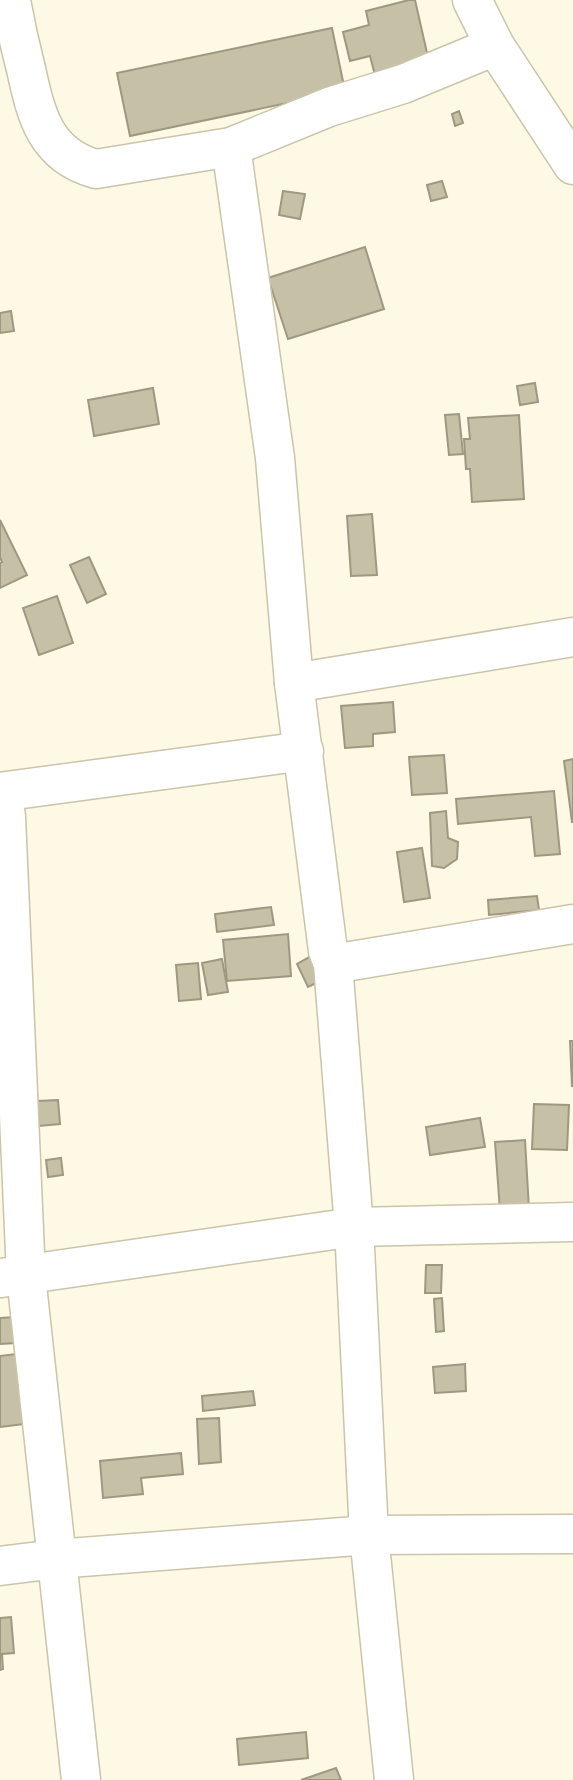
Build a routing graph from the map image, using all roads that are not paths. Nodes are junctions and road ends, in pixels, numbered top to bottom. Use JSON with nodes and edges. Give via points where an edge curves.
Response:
{"nodes":[{"id":1,"x":11,"y":0,"type":"edge"},
{"id":2,"x":472,"y":0,"type":"edge"},
{"id":3,"x":495,"y":46,"type":"junction"},
{"id":4,"x":232,"y":146,"type":"junction"},
{"id":5,"x":573,"y":165,"type":"edge"},
{"id":6,"x":573,"y":637,"type":"edge"},
{"id":7,"x":294,"y":682,"type":"junction"},
{"id":8,"x":304,"y":751,"type":"junction"},
{"id":9,"x":1,"y":792,"type":"edge"},
{"id":10,"x":573,"y":924,"type":"edge"},
{"id":11,"x":333,"y":964,"type":"junction"},
{"id":12,"x":573,"y":1222,"type":"edge"},
{"id":13,"x":354,"y":1227,"type":"junction"},
{"id":14,"x":13,"y":1277,"type":"edge"},
{"id":15,"x":573,"y":1534,"type":"edge"},
{"id":16,"x":369,"y":1535,"type":"junction"},
{"id":17,"x":56,"y":1559,"type":"junction"},
{"id":18,"x":0,"y":1566,"type":"edge"},
{"id":19,"x":81,"y":1780,"type":"edge"},
{"id":20,"x":394,"y":1780,"type":"edge"}],
"edges":[{"from":1,"to":4,"type":"street","via":[[36,115],[63,154],[96,169]]},
{"from":2,"to":3,"type":"street"},
{"from":3,"to":4,"type":"street"},
{"from":3,"to":5,"type":"street"},
{"from":4,"to":7,"type":"street","via":[[275,458]]},
{"from":6,"to":7,"type":"street"},
{"from":7,"to":8,"type":"street"},
{"from":8,"to":9,"type":"street"},
{"from":8,"to":11,"type":"street"},
{"from":9,"to":14,"type":"street","via":[[6,817]]},
{"from":10,"to":11,"type":"street"},
{"from":11,"to":13,"type":"street"},
{"from":12,"to":13,"type":"street"},
{"from":13,"to":14,"type":"street"},
{"from":13,"to":16,"type":"street"},
{"from":14,"to":17,"type":"street"},
{"from":15,"to":16,"type":"street"},
{"from":16,"to":17,"type":"street"},
{"from":16,"to":20,"type":"street"},
{"from":17,"to":18,"type":"street"},
{"from":17,"to":19,"type":"street"}]}
